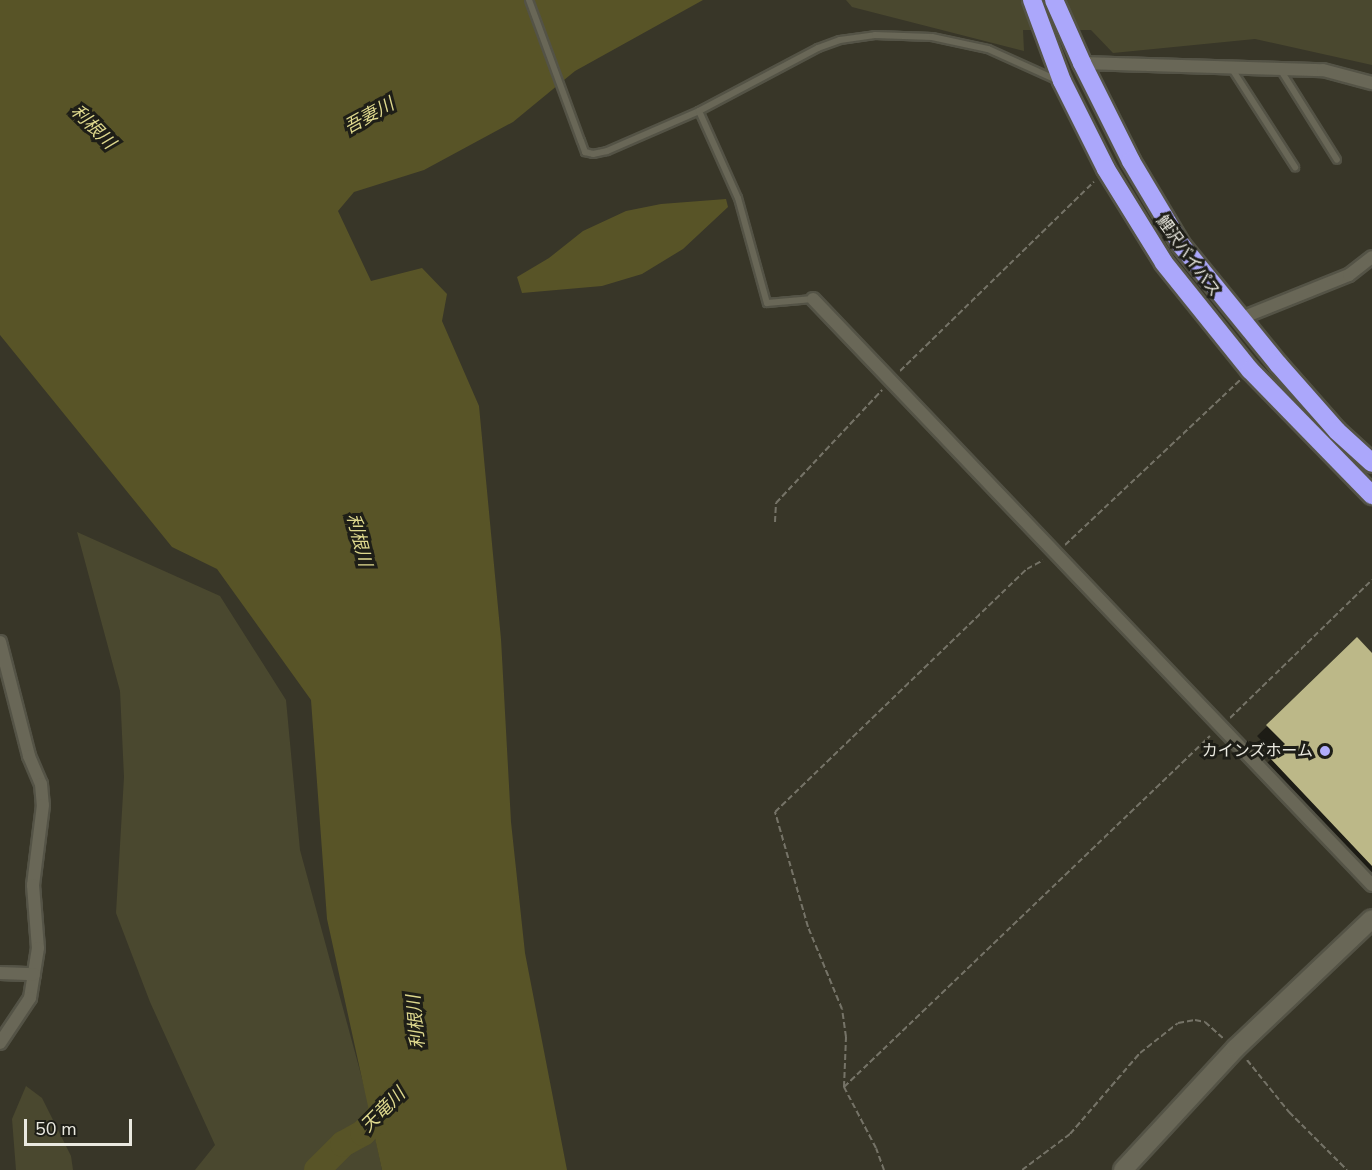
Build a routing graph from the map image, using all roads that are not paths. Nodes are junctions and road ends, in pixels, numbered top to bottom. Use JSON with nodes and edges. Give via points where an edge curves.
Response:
{"nodes":[{"id":1,"x":529,"y":0,"type":"edge"},
{"id":2,"x":1032,"y":0,"type":"edge"},
{"id":3,"x":1054,"y":0,"type":"edge"},
{"id":4,"x":1082,"y":63,"type":"junction"},
{"id":5,"x":1231,"y":66,"type":"junction"},
{"id":6,"x":1279,"y":68,"type":"junction"},
{"id":7,"x":1062,"y":81,"type":"junction"},
{"id":8,"x":1372,"y":83,"type":"edge"},
{"id":9,"x":699,"y":111,"type":"junction"},
{"id":10,"x":1337,"y":160,"type":"dead end"},
{"id":11,"x":1295,"y":167,"type":"dead end"},
{"id":12,"x":1372,"y":257,"type":"edge"},
{"id":13,"x":813,"y":299,"type":"joint"},
{"id":14,"x":1239,"y":319,"type":"junction"},
{"id":15,"x":1372,"y":463,"type":"edge"},
{"id":16,"x":1372,"y":495,"type":"edge"},
{"id":17,"x":0,"y":642,"type":"edge"},
{"id":18,"x":1372,"y":885,"type":"edge"},
{"id":19,"x":1372,"y":919,"type":"edge"},
{"id":20,"x":0,"y":973,"type":"edge"},
{"id":21,"x":34,"y":974,"type":"junction"},
{"id":22,"x":0,"y":1043,"type":"edge"},
{"id":23,"x":1123,"y":1170,"type":"edge"}],
"edges":[{"from":1,"to":9,"type":"lane","via":[[585,152],[607,152]]},
{"from":2,"to":7,"type":"highway","name":"鯉沢バイパス"},
{"from":3,"to":4,"type":"highway","name":"鯉沢バイパス"},
{"from":4,"to":5,"type":"street"},
{"from":4,"to":14,"type":"highway","name":"鯉沢バイパス","via":[[1131,161],[1176,236]]},
{"from":5,"to":6,"type":"street"},
{"from":5,"to":11,"type":"lane"},
{"from":6,"to":8,"type":"street","via":[[1323,70]]},
{"from":6,"to":10,"type":"lane"},
{"from":7,"to":9,"type":"lane","via":[[988,49],[932,37],[875,35],[818,48]]},
{"from":7,"to":16,"type":"highway","name":"鯉沢バイパス","via":[[1106,169],[1164,263],[1250,370]]},
{"from":9,"to":13,"type":"lane","via":[[738,198],[767,303]]},
{"from":12,"to":14,"type":"street","via":[[1349,274]]},
{"from":13,"to":18,"type":"street"},
{"from":14,"to":15,"type":"highway","name":"鯉沢バイパス","via":[[1338,431]]},
{"from":17,"to":21,"type":"street","via":[[29,756],[41,784],[43,805],[33,885],[38,948]]},
{"from":19,"to":23,"type":"street","via":[[1236,1048]]},
{"from":20,"to":21,"type":"street"},
{"from":21,"to":22,"type":"street","via":[[30,998]]}]}
